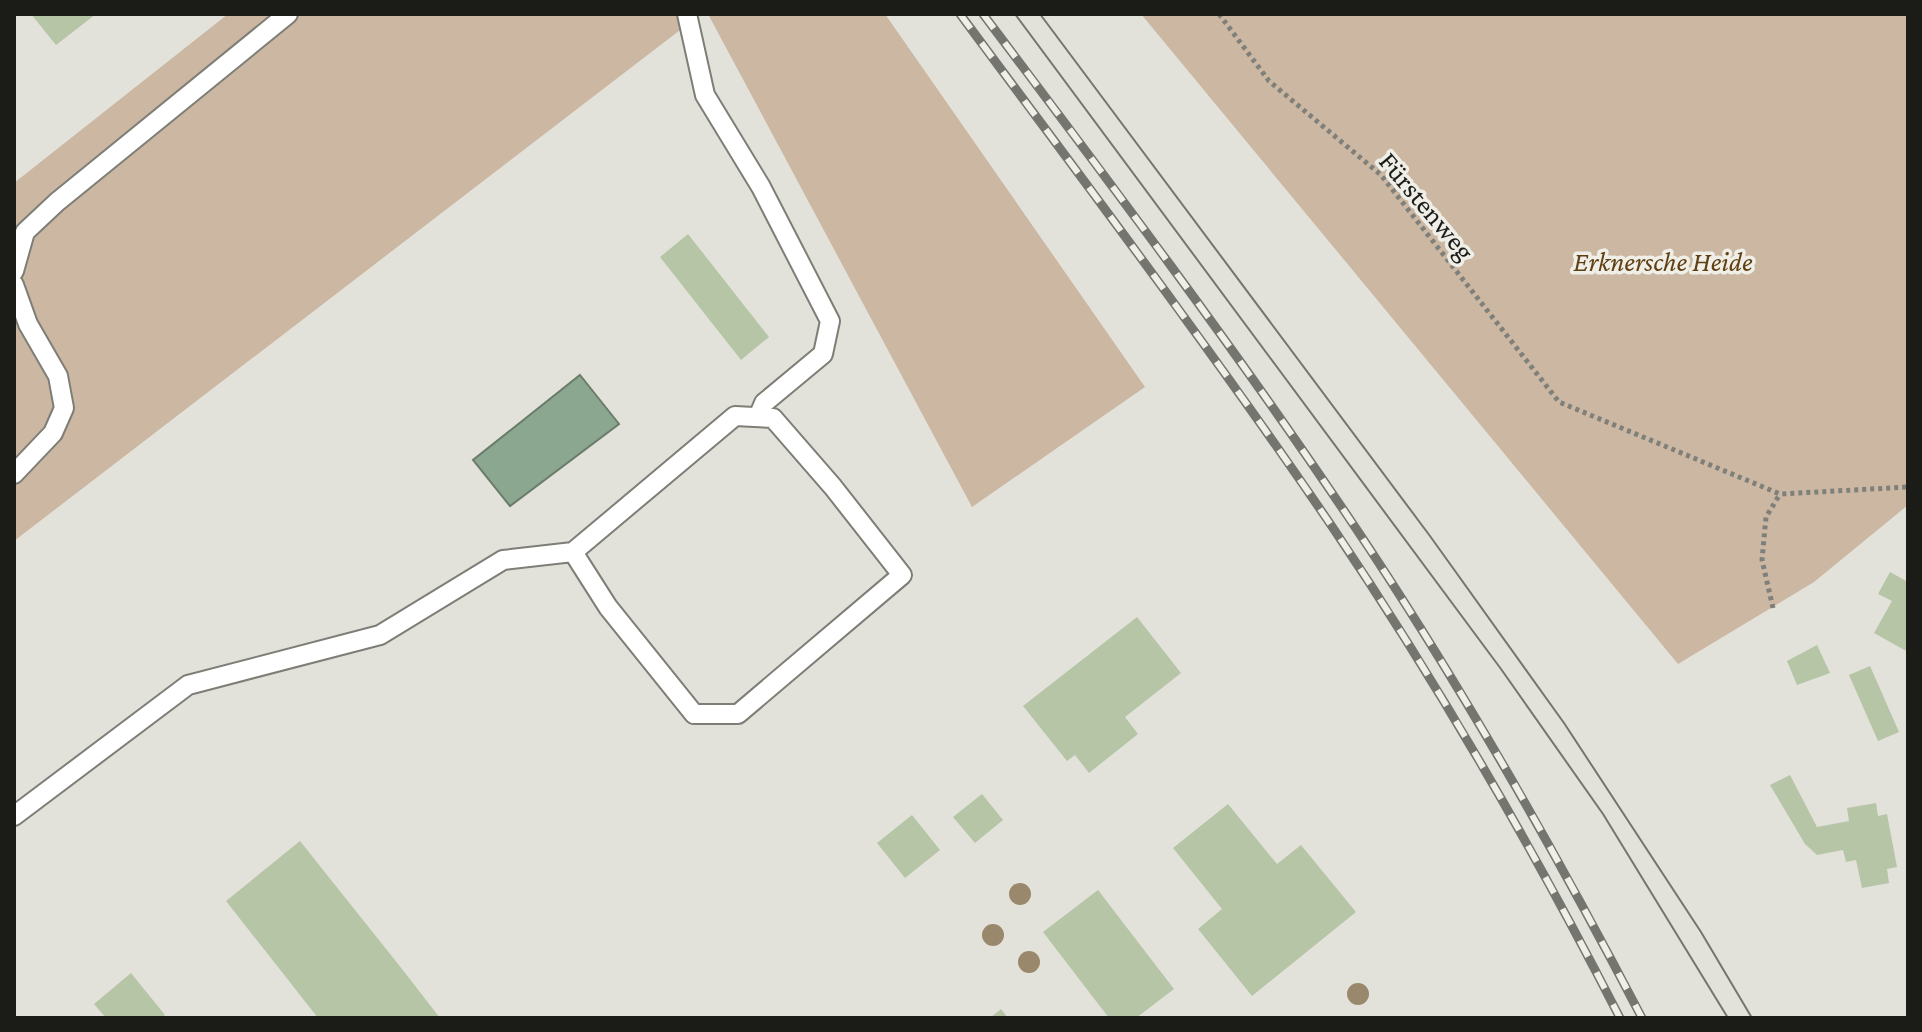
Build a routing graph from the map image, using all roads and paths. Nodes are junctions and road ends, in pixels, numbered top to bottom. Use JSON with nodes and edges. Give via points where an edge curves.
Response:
{"nodes":[{"id":1,"x":288,"y":14,"type":"edge"},
{"id":2,"x":687,"y":14,"type":"edge"},
{"id":3,"x":1219,"y":14,"type":"edge"},
{"id":4,"x":14,"y":271,"type":"edge"},
{"id":5,"x":14,"y":285,"type":"edge"},
{"id":6,"x":758,"y":417,"type":"junction"},
{"id":7,"x":14,"y":474,"type":"edge"},
{"id":8,"x":1908,"y":487,"type":"edge"},
{"id":9,"x":1780,"y":494,"type":"junction"},
{"id":10,"x":573,"y":552,"type":"junction"},
{"id":11,"x":1773,"y":608,"type":"dead end"},
{"id":12,"x":14,"y":816,"type":"edge"}],
"edges":[{"from":1,"to":4,"type":"lane","via":[[25,232]]},
{"from":2,"to":6,"type":"lane","via":[[705,95],[761,187],[830,321],[823,354],[764,403]]},
{"from":3,"to":9,"type":"path","name":"Fürstenweg","via":[[1269,81],[1381,175],[1559,402]]},
{"from":5,"to":7,"type":"lane","via":[[28,324],[58,376],[64,408],[53,433]]},
{"from":6,"to":10,"type":"lane","via":[[735,416]]},
{"from":6,"to":10,"type":"lane","via":[[773,418],[902,575],[738,714],[694,714],[608,607]]},
{"from":8,"to":9,"type":"path"},
{"from":9,"to":11,"type":"path","via":[[1766,517],[1762,560]]},
{"from":10,"to":12,"type":"lane","via":[[503,560],[380,635],[188,685]]}]}
